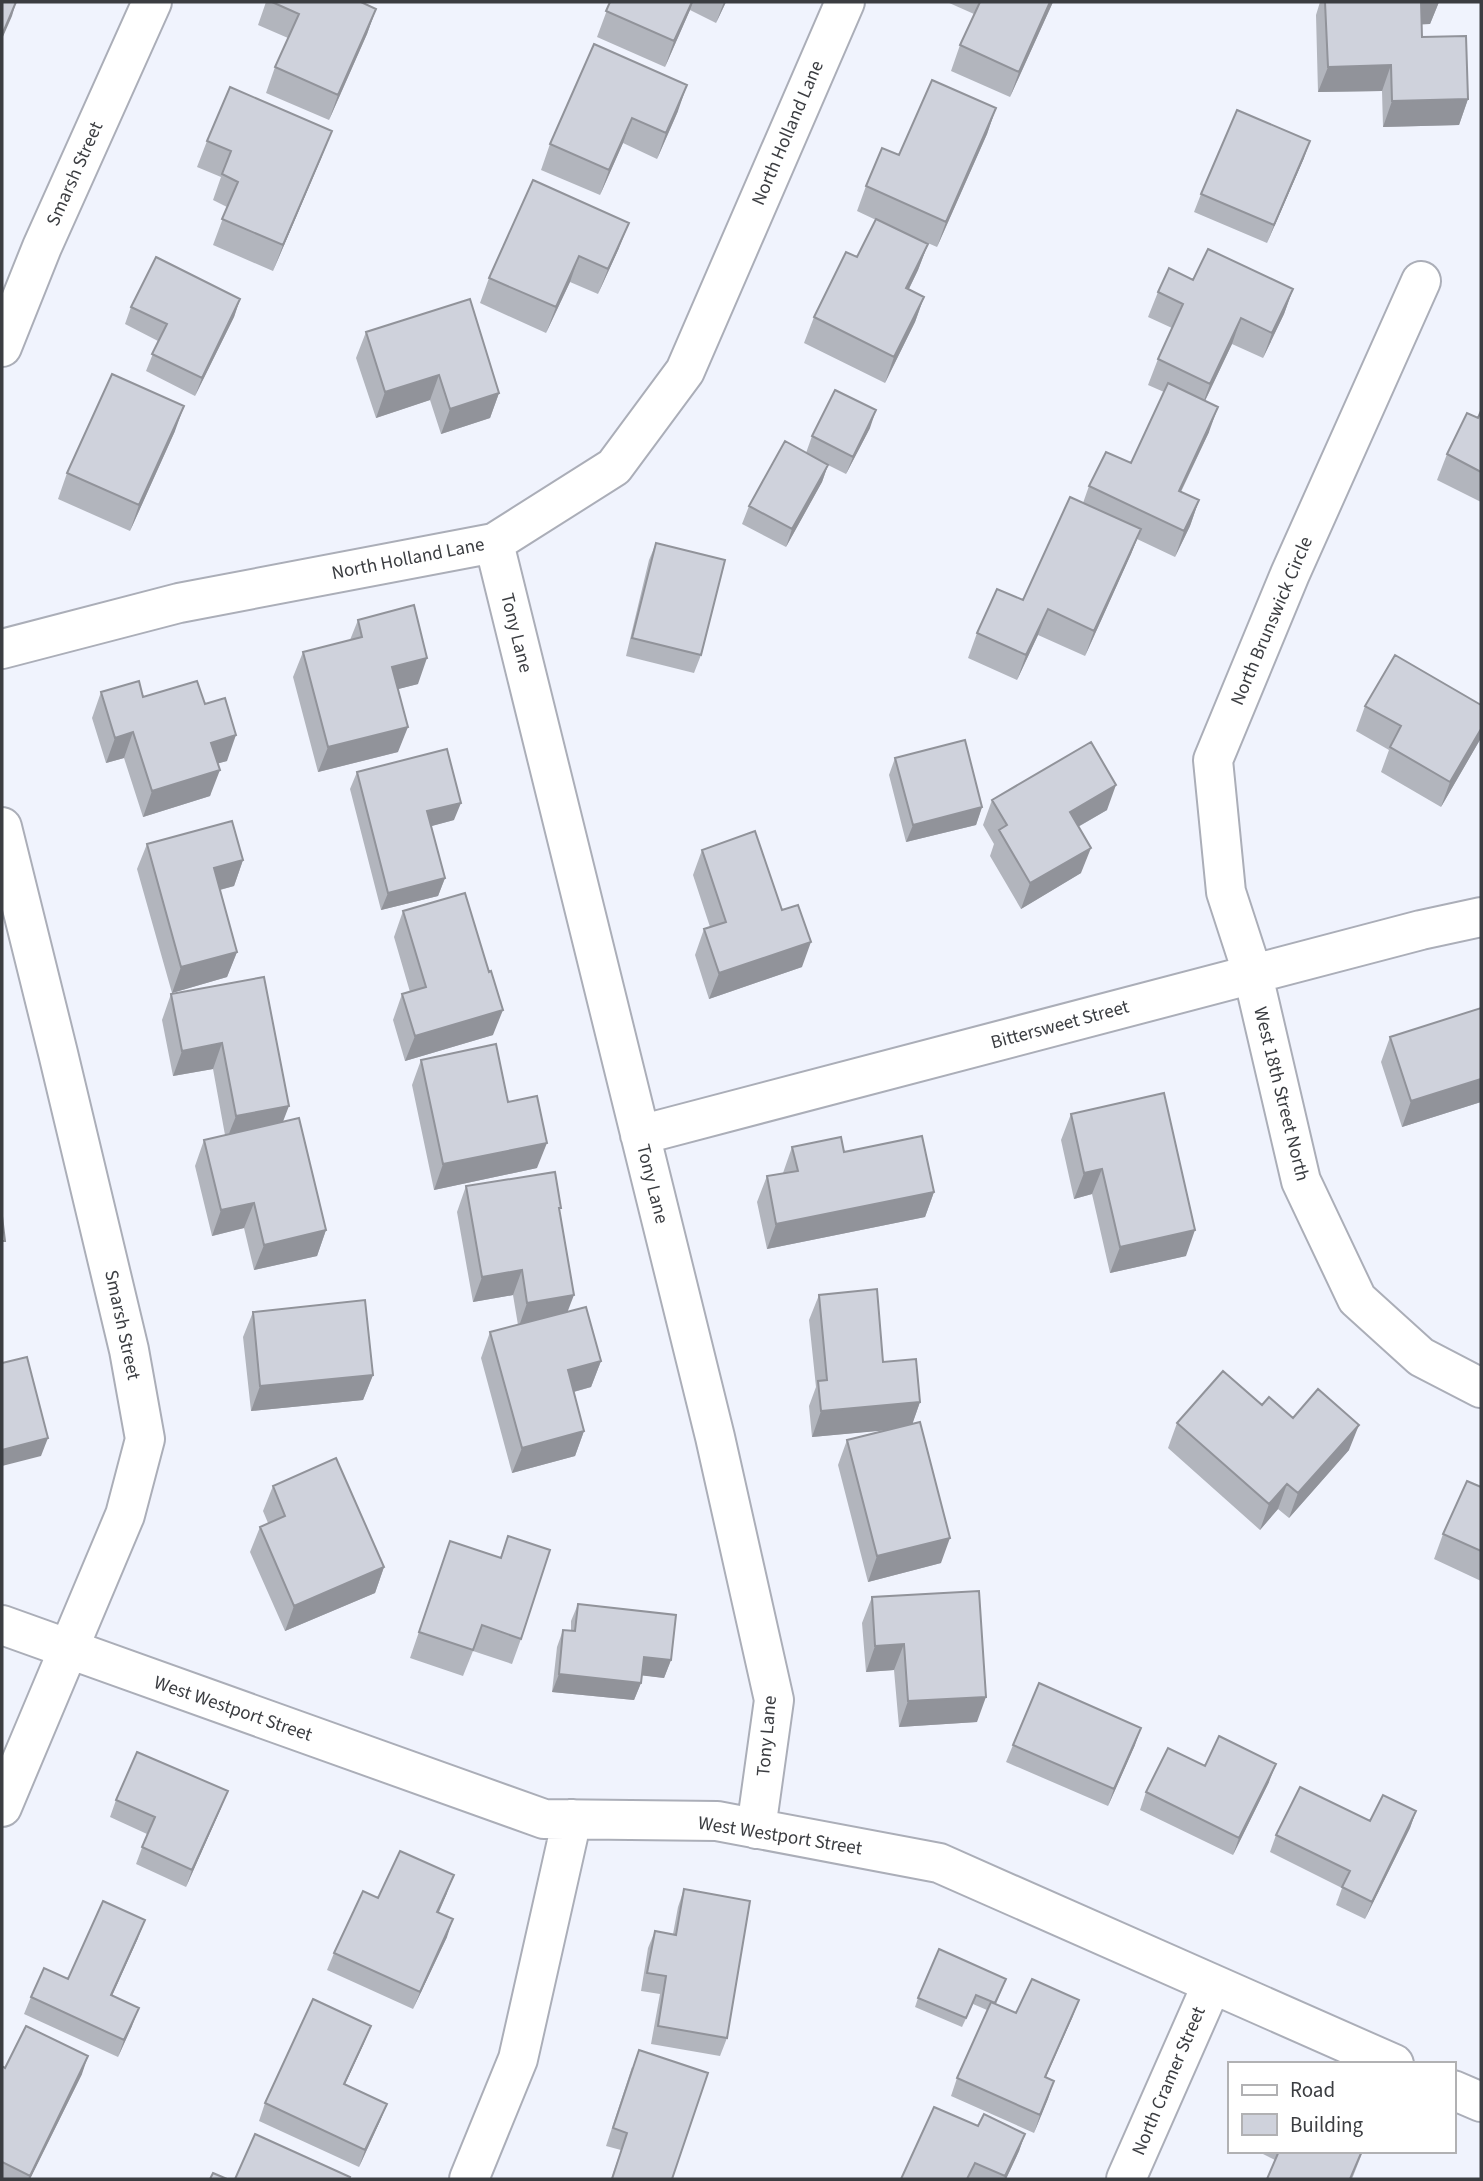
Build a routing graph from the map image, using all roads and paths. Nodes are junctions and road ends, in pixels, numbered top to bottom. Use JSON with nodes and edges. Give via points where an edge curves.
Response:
{"nodes":[{"id":1,"x":152,"y":2,"type":"edge"},
{"id":2,"x":845,"y":2,"type":"edge"},
{"id":3,"x":1421,"y":281,"type":"dead end"},
{"id":4,"x":2,"y":347,"type":"edge"},
{"id":5,"x":494,"y":543,"type":"junction"},
{"id":6,"x":2,"y":649,"type":"edge"},
{"id":7,"x":2,"y":827,"type":"edge"},
{"id":8,"x":1481,"y":917,"type":"edge"},
{"id":9,"x":1253,"y":975,"type":"junction"},
{"id":10,"x":640,"y":1135,"type":"junction"},
{"id":11,"x":1481,"y":1388,"type":"edge"},
{"id":12,"x":2,"y":1625,"type":"edge"},
{"id":13,"x":68,"y":1651,"type":"junction"},
{"id":14,"x":2,"y":1807,"type":"edge"},
{"id":15,"x":572,"y":1819,"type":"junction"},
{"id":16,"x":756,"y":1829,"type":"junction"},
{"id":17,"x":1212,"y":1983,"type":"junction"},
{"id":18,"x":1390,"y":2062,"type":"edge"},
{"id":19,"x":1455,"y":2091,"type":"edge"},
{"id":20,"x":1481,"y":2102,"type":"edge"},
{"id":21,"x":469,"y":2179,"type":"edge"},
{"id":22,"x":1126,"y":2179,"type":"edge"}],
"edges":[{"from":1,"to":4,"type":"street","name":"Smarsh Street"},
{"from":2,"to":5,"type":"street","name":"North Holland Lane","via":[[685,371],[614,467]]},
{"from":3,"to":9,"type":"street","name":"North Brunswick Circle","via":[[1213,760],[1226,892]]},
{"from":5,"to":6,"type":"street","name":"North Holland Lane","via":[[179,603]]},
{"from":5,"to":10,"type":"street","name":"Tony Lane"},
{"from":7,"to":13,"type":"street","name":"Smarsh Street","via":[[123,1323],[145,1439],[125,1515]]},
{"from":8,"to":9,"type":"street","name":"Bittersweet Street"},
{"from":9,"to":10,"type":"street","name":"Bittersweet Street"},
{"from":9,"to":11,"type":"street","name":"West 18th Street North","via":[[1301,1181],[1357,1299],[1421,1357]]},
{"from":10,"to":16,"type":"street","name":"Tony Lane","via":[[774,1700]]},
{"from":12,"to":13,"type":"street","name":"West Westport Street"},
{"from":13,"to":14,"type":"street","name":"Smarsh Street"},
{"from":13,"to":15,"type":"street","name":"West Westport Street","via":[[544,1819]]},
{"from":15,"to":16,"type":"street","name":"West Westport Street","via":[[718,1821]]},
{"from":15,"to":21,"type":"street","via":[[518,2059]]},
{"from":16,"to":17,"type":"street","name":"West Westport Street","via":[[939,1863]]},
{"from":17,"to":18,"type":"street","name":"West Westport Street"},
{"from":17,"to":22,"type":"street","name":"North Cramer Street"},
{"from":19,"to":20,"type":"street"}]}
